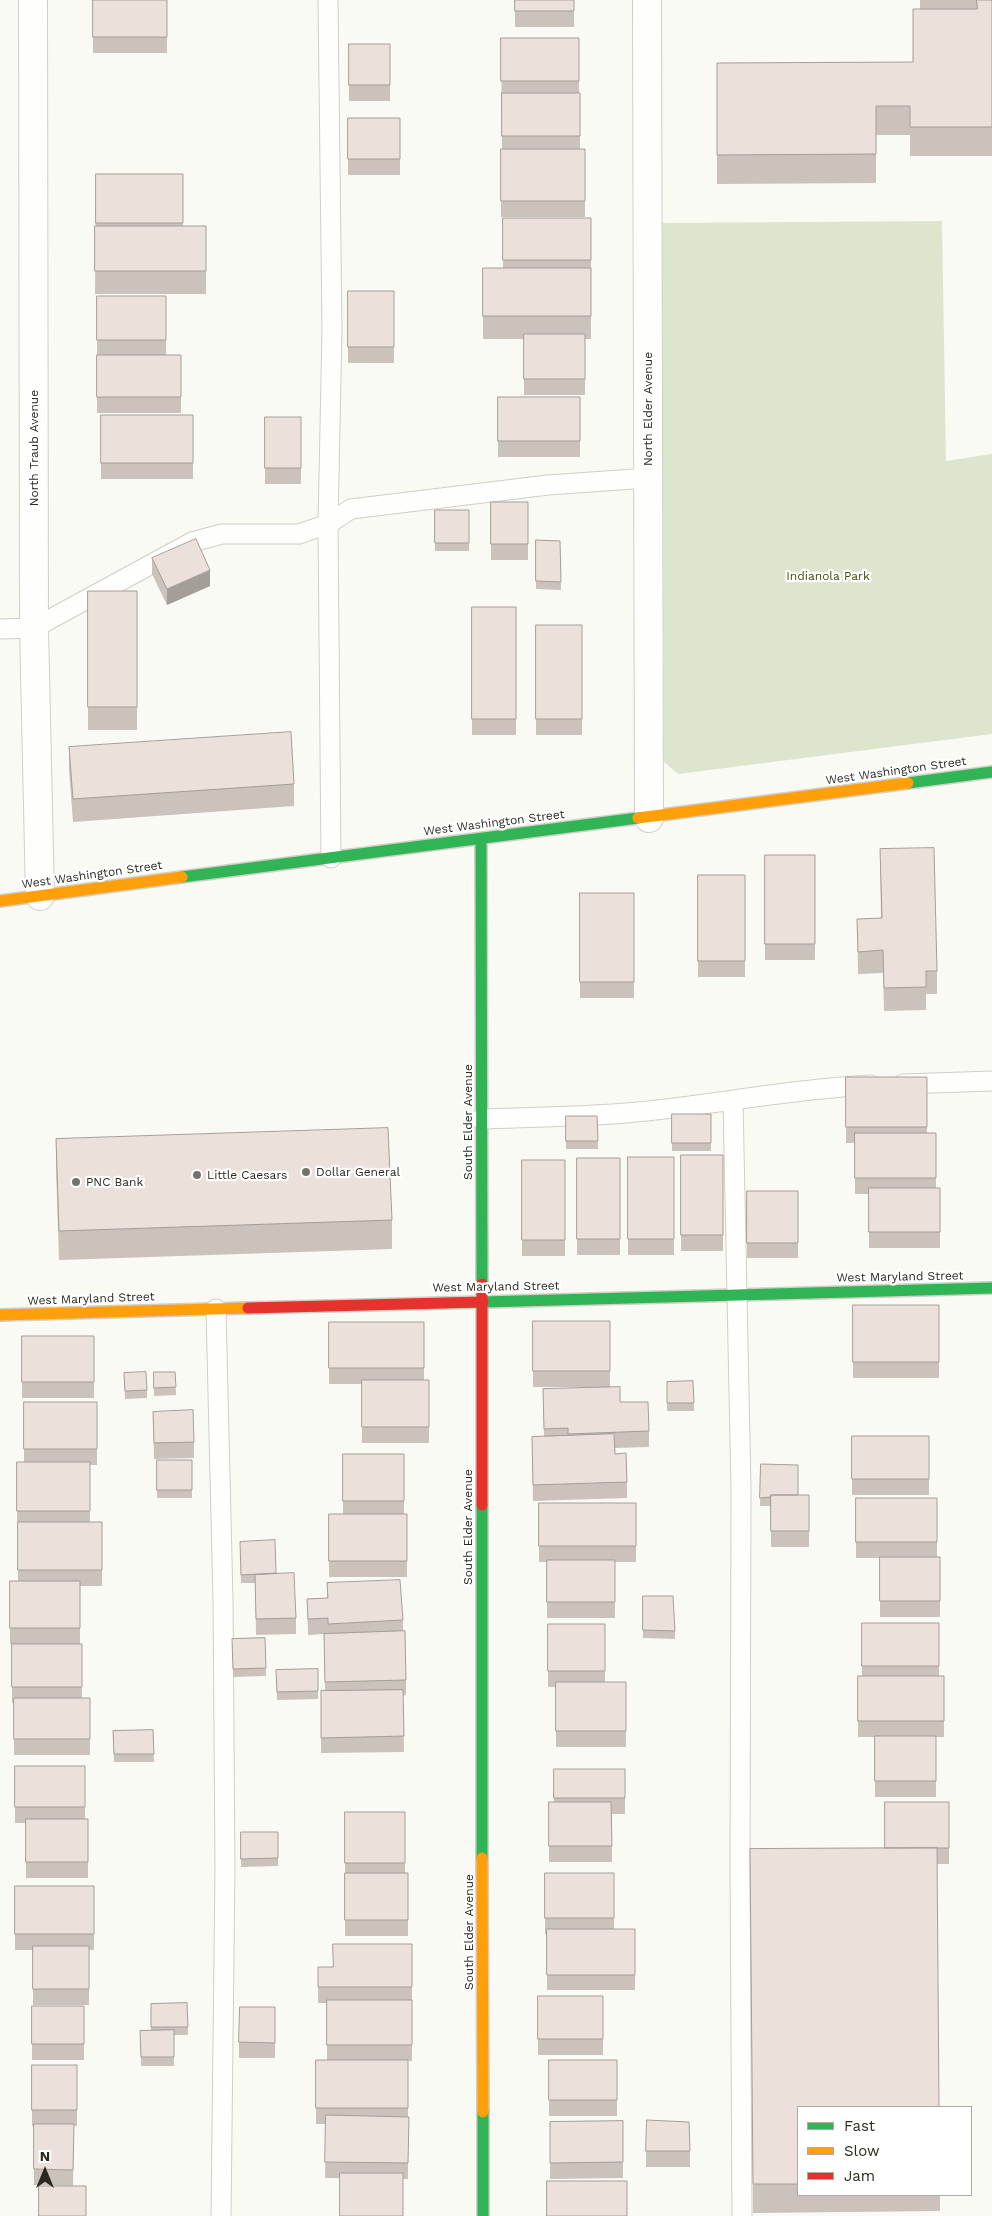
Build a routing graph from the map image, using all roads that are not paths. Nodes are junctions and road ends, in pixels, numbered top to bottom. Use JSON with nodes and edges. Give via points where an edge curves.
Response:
{"nodes":[{"id":1,"x":33,"y":0,"type":"edge"},
{"id":2,"x":328,"y":0,"type":"edge"},
{"id":3,"x":647,"y":0,"type":"edge"},
{"id":4,"x":648,"y":478,"type":"junction"},
{"id":5,"x":328,"y":524,"type":"junction"},
{"id":6,"x":34,"y":628,"type":"junction"},
{"id":7,"x":0,"y":629,"type":"edge"},
{"id":8,"x":992,"y":772,"type":"edge"},
{"id":9,"x":649,"y":818,"type":"junction"},
{"id":10,"x":481,"y":838,"type":"junction"},
{"id":11,"x":330,"y":858,"type":"junction"},
{"id":12,"x":40,"y":896,"type":"junction"},
{"id":13,"x":0,"y":901,"type":"edge"},
{"id":14,"x":992,"y":1081,"type":"edge"},
{"id":15,"x":733,"y":1101,"type":"junction"},
{"id":16,"x":482,"y":1119,"type":"junction"},
{"id":17,"x":992,"y":1288,"type":"edge"},
{"id":18,"x":736,"y":1295,"type":"junction"},
{"id":19,"x":482,"y":1301,"type":"junction"},
{"id":20,"x":216,"y":1309,"type":"junction"},
{"id":21,"x":0,"y":1315,"type":"edge"},
{"id":22,"x":221,"y":2216,"type":"edge"},
{"id":23,"x":483,"y":2216,"type":"edge"},
{"id":24,"x":742,"y":2216,"type":"edge"}],
"edges":[{"from":1,"to":6,"type":"street","name":"North Traub Avenue"},
{"from":2,"to":5,"type":"lane","via":[[332,330]]},
{"from":3,"to":4,"type":"street","name":"North Elder Avenue"},
{"from":4,"to":5,"type":"lane","via":[[351,509]]},
{"from":4,"to":9,"type":"street","name":"North Elder Avenue"},
{"from":5,"to":6,"type":"lane","via":[[299,534],[222,534],[192,542]]},
{"from":5,"to":11,"type":"lane"},
{"from":6,"to":7,"type":"lane"},
{"from":6,"to":12,"type":"street","name":"North Traub Avenue"},
{"from":8,"to":9,"type":"street","name":"West Washington Street"},
{"from":9,"to":10,"type":"street","name":"West Washington Street"},
{"from":10,"to":11,"type":"street","name":"West Washington Street"},
{"from":10,"to":16,"type":"street","name":"South Elder Avenue"},
{"from":11,"to":12,"type":"street","name":"West Washington Street"},
{"from":12,"to":13,"type":"street","name":"West Washington Street"},
{"from":14,"to":15,"type":"lane","via":[[826,1087]]},
{"from":15,"to":16,"type":"lane","via":[[624,1113]]},
{"from":15,"to":18,"type":"lane"},
{"from":16,"to":19,"type":"street","name":"South Elder Avenue"},
{"from":17,"to":18,"type":"street","name":"West Maryland Street"},
{"from":18,"to":19,"type":"street","name":"West Maryland Street"},
{"from":18,"to":24,"type":"lane","via":[[741,1489]]},
{"from":19,"to":20,"type":"street","name":"West Maryland Street"},
{"from":19,"to":23,"type":"street","name":"South Elder Avenue"},
{"from":20,"to":21,"type":"street","name":"West Maryland Street"},
{"from":20,"to":22,"type":"lane","via":[[225,1868]]}]}
